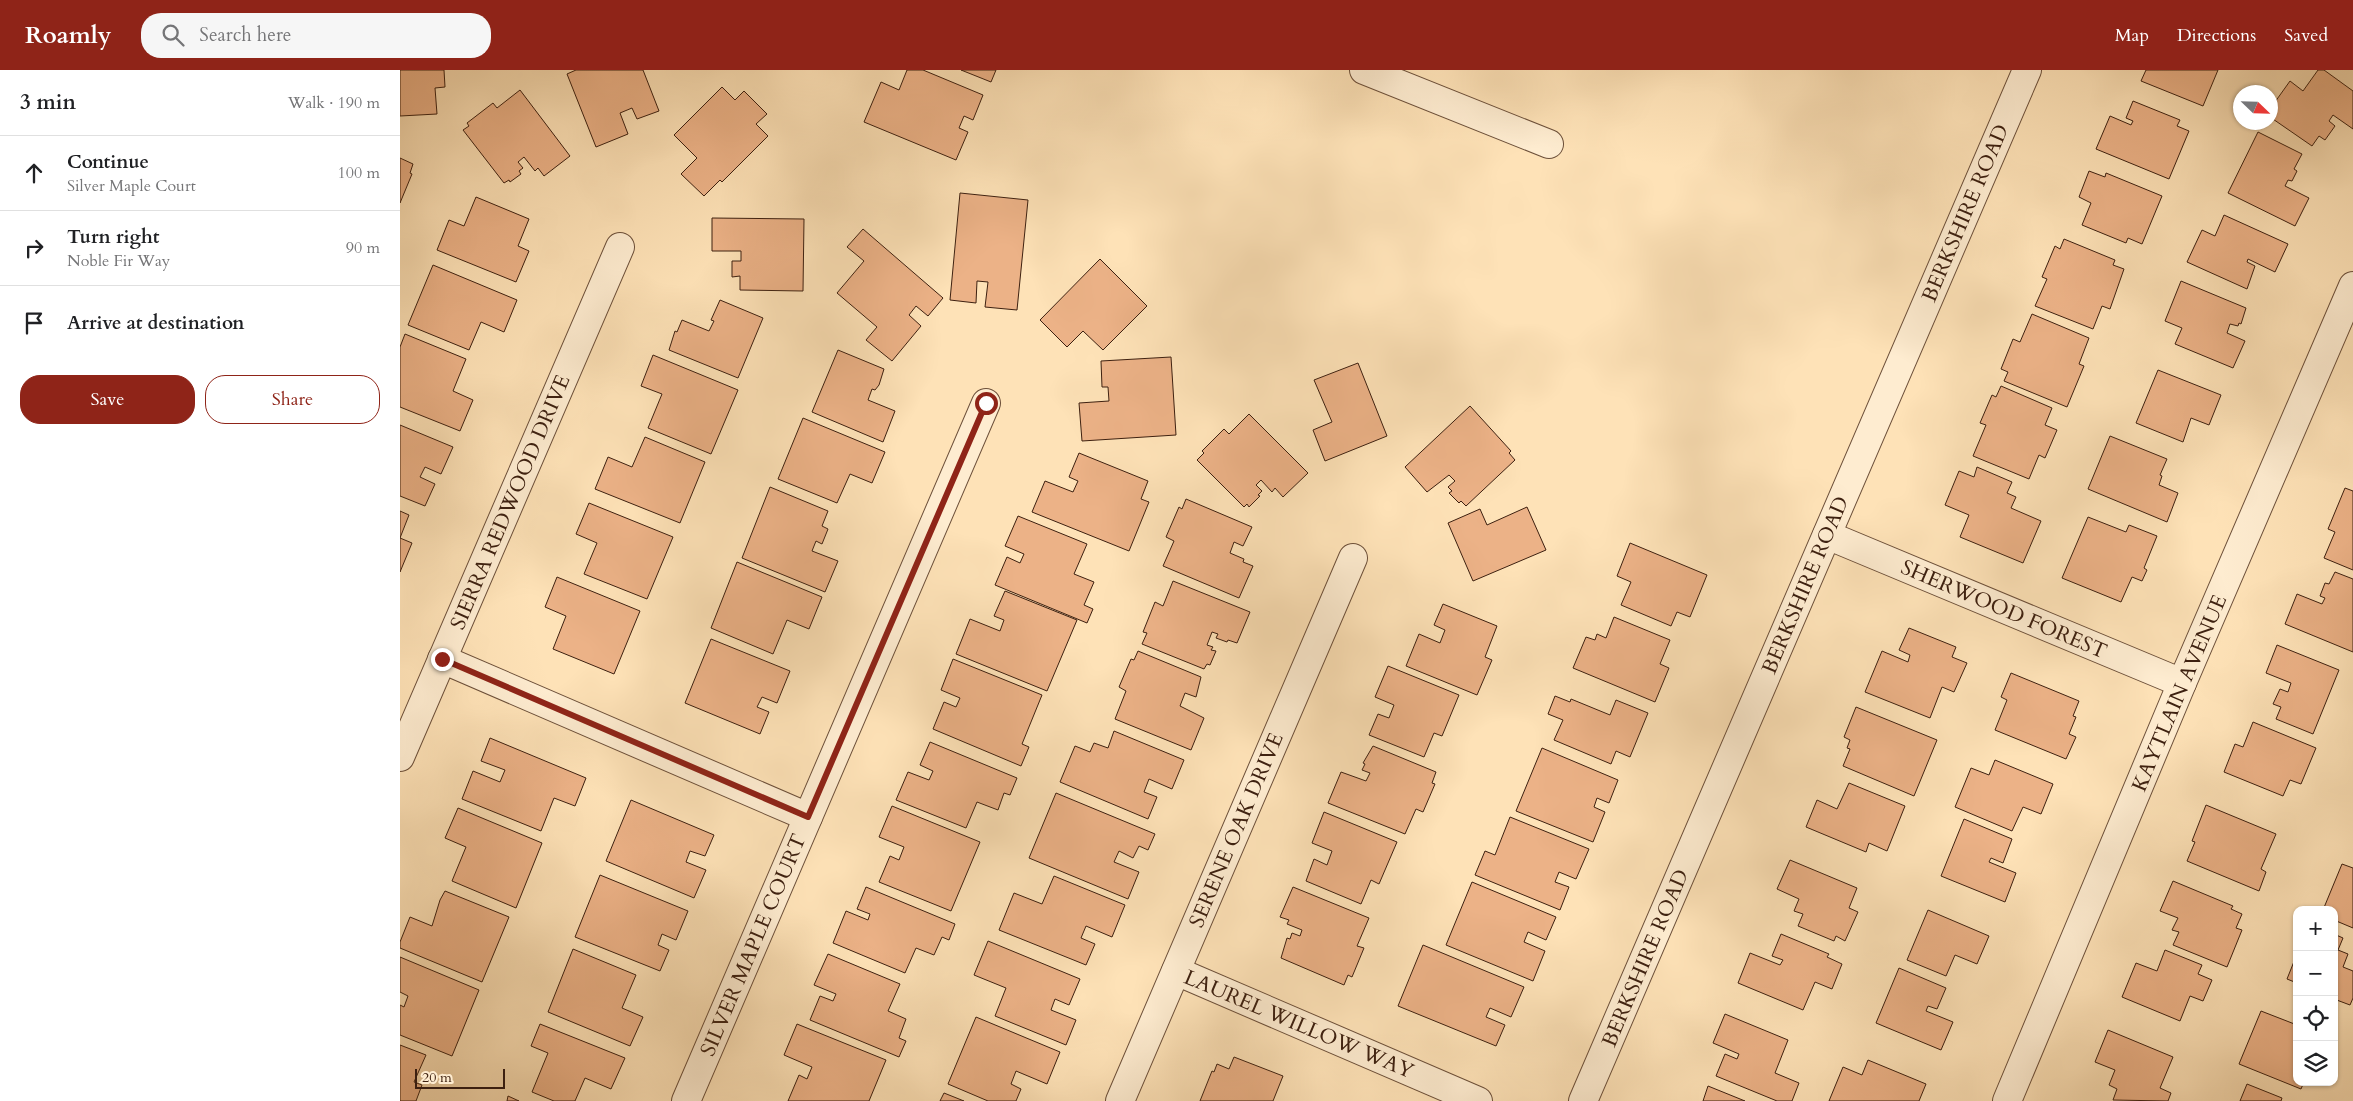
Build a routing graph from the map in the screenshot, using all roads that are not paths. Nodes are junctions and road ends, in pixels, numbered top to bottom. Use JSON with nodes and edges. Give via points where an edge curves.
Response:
{"nodes":[{"id":1,"x":1364,"y":70,"type":"edge"},
{"id":2,"x":2027,"y":70,"type":"edge"},
{"id":3,"x":1549,"y":144,"type":"dead end"},
{"id":4,"x":620,"y":247,"type":"dead end"},
{"id":5,"x":2353,"y":286,"type":"edge"},
{"id":6,"x":2342,"y":339,"type":"edge"},
{"id":7,"x":986,"y":403,"type":"dead end"},
{"id":8,"x":1826,"y":535,"type":"junction"},
{"id":9,"x":1353,"y":558,"type":"dead end"},
{"id":10,"x":442,"y":659,"type":"junction"},
{"id":11,"x":2182,"y":683,"type":"junction"},
{"id":12,"x":400,"y":757,"type":"edge"},
{"id":13,"x":808,"y":817,"type":"junction"},
{"id":14,"x":1176,"y":971,"type":"junction"},
{"id":15,"x":686,"y":1101,"type":"edge"},
{"id":16,"x":1120,"y":1101,"type":"edge"},
{"id":17,"x":1478,"y":1101,"type":"edge"},
{"id":18,"x":1583,"y":1101,"type":"edge"},
{"id":19,"x":2007,"y":1101,"type":"edge"}],
"edges":[{"from":1,"to":3,"type":"street"},
{"from":2,"to":8,"type":"street","name":"BERKSHIRE ROAD"},
{"from":4,"to":10,"type":"street","name":"SIERRA REDWOOD DRIVE"},
{"from":5,"to":6,"type":"street","name":"KAYTLAIN AVENUE"},
{"from":6,"to":11,"type":"street","name":"KAYTLAIN AVENUE"},
{"from":7,"to":13,"type":"street","name":"SILVER MAPLE COURT"},
{"from":8,"to":11,"type":"street","name":"SHERWOOD FOREST"},
{"from":8,"to":18,"type":"street","name":"BERKSHIRE ROAD"},
{"from":9,"to":14,"type":"street","name":"SERENE OAK DRIVE"},
{"from":10,"to":12,"type":"street","name":"SIERRA REDWOOD DRIVE"},
{"from":10,"to":13,"type":"street"},
{"from":11,"to":19,"type":"street","name":"KAYTLAIN AVENUE"},
{"from":13,"to":15,"type":"street","name":"SILVER MAPLE COURT"},
{"from":14,"to":16,"type":"street","name":"SERENE OAK DRIVE"},
{"from":14,"to":17,"type":"street","name":"LAUREL WILLOW WAY"}]}
